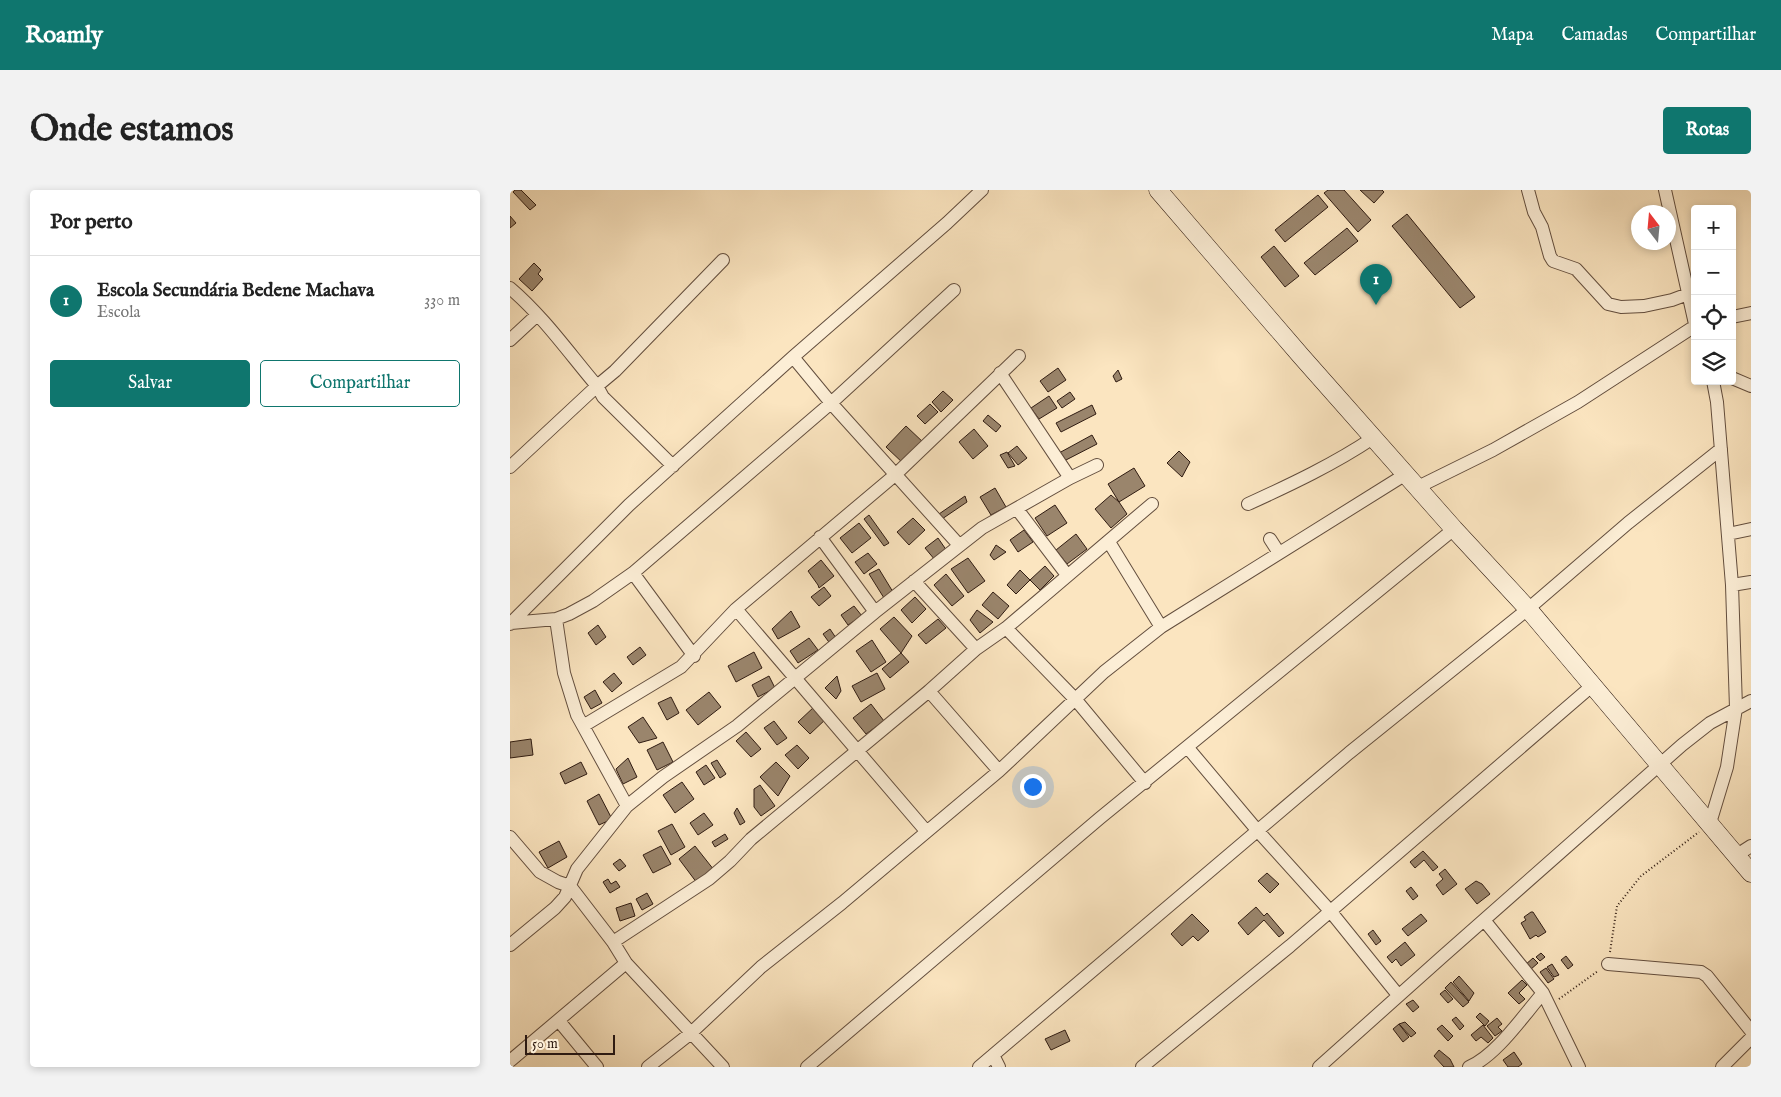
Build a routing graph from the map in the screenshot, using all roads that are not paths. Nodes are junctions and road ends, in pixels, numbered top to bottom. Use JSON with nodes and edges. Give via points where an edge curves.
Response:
{"nodes":[{"id":1,"x":982,"y":190,"type":"edge"},
{"id":2,"x":1158,"y":190,"type":"edge"},
{"id":3,"x":1528,"y":190,"type":"edge"},
{"id":4,"x":1665,"y":190,"type":"edge"},
{"id":5,"x":724,"y":260,"type":"dead end"},
{"id":6,"x":510,"y":288,"type":"edge"},
{"id":7,"x":954,"y":290,"type":"dead end"},
{"id":8,"x":1688,"y":294,"type":"junction"},
{"id":9,"x":1691,"y":307,"type":"edge"},
{"id":10,"x":1751,"y":313,"type":"edge"},
{"id":11,"x":537,"y":315,"type":"junction"},
{"id":12,"x":1736,"y":316,"type":"edge"},
{"id":13,"x":1691,"y":328,"type":"edge"},
{"id":14,"x":510,"y":340,"type":"edge"},
{"id":15,"x":1019,"y":356,"type":"dead end"},
{"id":16,"x":793,"y":357,"type":"junction"},
{"id":17,"x":1000,"y":374,"type":"junction"},
{"id":18,"x":1736,"y":380,"type":"edge"},
{"id":19,"x":1714,"y":385,"type":"edge"},
{"id":20,"x":597,"y":386,"type":"junction"},
{"id":21,"x":1751,"y":386,"type":"edge"},
{"id":22,"x":831,"y":403,"type":"junction"},
{"id":23,"x":1373,"y":438,"type":"junction"},
{"id":24,"x":1721,"y":449,"type":"junction"},
{"id":25,"x":1097,"y":465,"type":"dead end"},
{"id":26,"x":672,"y":466,"type":"junction"},
{"id":27,"x":510,"y":467,"type":"edge"},
{"id":28,"x":895,"y":474,"type":"junction"},
{"id":29,"x":1406,"y":474,"type":"junction"},
{"id":30,"x":1070,"y":478,"type":"junction"},
{"id":31,"x":1418,"y":487,"type":"junction"},
{"id":32,"x":1152,"y":504,"type":"dead end"},
{"id":33,"x":1248,"y":504,"type":"dead end"},
{"id":34,"x":1018,"y":508,"type":"junction"},
{"id":35,"x":1454,"y":529,"type":"junction"},
{"id":36,"x":1751,"y":529,"type":"edge"},
{"id":37,"x":1728,"y":534,"type":"junction"},
{"id":38,"x":820,"y":537,"type":"junction"},
{"id":39,"x":1270,"y":539,"type":"dead end"},
{"id":40,"x":1108,"y":542,"type":"junction"},
{"id":41,"x":959,"y":544,"type":"junction"},
{"id":42,"x":1279,"y":553,"type":"junction"},
{"id":43,"x":633,"y":573,"type":"junction"},
{"id":44,"x":1067,"y":575,"type":"junction"},
{"id":45,"x":914,"y":582,"type":"junction"},
{"id":46,"x":1751,"y":582,"type":"edge"},
{"id":47,"x":1732,"y":585,"type":"junction"},
{"id":48,"x":736,"y":609,"type":"junction"},
{"id":49,"x":1528,"y":609,"type":"junction"},
{"id":50,"x":875,"y":612,"type":"junction"},
{"id":51,"x":556,"y":619,"type":"junction"},
{"id":52,"x":510,"y":623,"type":"edge"},
{"id":53,"x":1162,"y":627,"type":"junction"},
{"id":54,"x":1006,"y":628,"type":"junction"},
{"id":55,"x":976,"y":649,"type":"junction"},
{"id":56,"x":694,"y":656,"type":"junction"},
{"id":57,"x":796,"y":678,"type":"junction"},
{"id":58,"x":1594,"y":685,"type":"junction"},
{"id":59,"x":929,"y":691,"type":"junction"},
{"id":60,"x":1076,"y":700,"type":"junction"},
{"id":61,"x":1751,"y":700,"type":"edge"},
{"id":62,"x":1736,"y":708,"type":"junction"},
{"id":63,"x":583,"y":726,"type":"junction"},
{"id":64,"x":1188,"y":748,"type":"junction"},
{"id":65,"x":857,"y":750,"type":"junction"},
{"id":66,"x":1659,"y":765,"type":"junction"},
{"id":67,"x":999,"y":771,"type":"junction"},
{"id":68,"x":1145,"y":783,"type":"junction"},
{"id":69,"x":627,"y":806,"type":"junction"},
{"id":70,"x":1710,"y":823,"type":"junction"},
{"id":71,"x":1257,"y":830,"type":"junction"},
{"id":72,"x":926,"y":831,"type":"junction"},
{"id":73,"x":510,"y":837,"type":"edge"},
{"id":74,"x":1744,"y":850,"type":"edge"},
{"id":75,"x":1751,"y":873,"type":"edge"},
{"id":76,"x":570,"y":886,"type":"junction"},
{"id":77,"x":1331,"y":912,"type":"junction"},
{"id":78,"x":1484,"y":920,"type":"junction"},
{"id":79,"x":613,"y":942,"type":"junction"},
{"id":80,"x":510,"y":945,"type":"edge"},
{"id":81,"x":626,"y":963,"type":"junction"},
{"id":82,"x":1608,"y":964,"type":"road end"},
{"id":83,"x":1543,"y":993,"type":"junction"},
{"id":84,"x":1398,"y":995,"type":"junction"},
{"id":85,"x":560,"y":1021,"type":"junction"},
{"id":86,"x":1751,"y":1031,"type":"edge"},
{"id":87,"x":691,"y":1032,"type":"junction"},
{"id":88,"x":1751,"y":1038,"type":"edge"},
{"id":89,"x":993,"y":1055,"type":"junction"},
{"id":90,"x":510,"y":1061,"type":"edge"},
{"id":91,"x":597,"y":1067,"type":"edge"},
{"id":92,"x":648,"y":1067,"type":"edge"},
{"id":93,"x":723,"y":1067,"type":"edge"},
{"id":94,"x":807,"y":1067,"type":"edge"},
{"id":95,"x":979,"y":1067,"type":"edge"},
{"id":96,"x":999,"y":1067,"type":"edge"},
{"id":97,"x":1142,"y":1067,"type":"edge"},
{"id":98,"x":1319,"y":1067,"type":"edge"},
{"id":99,"x":1469,"y":1067,"type":"edge"},
{"id":100,"x":1579,"y":1067,"type":"edge"},
{"id":101,"x":1722,"y":1067,"type":"edge"}],
"edges":[{"from":1,"to":16,"type":"street"},
{"from":2,"to":23,"type":"street"},
{"from":3,"to":8,"type":"street","via":[[1553,261],[1583,274],[1608,304],[1644,306]]},
{"from":4,"to":8,"type":"street"},
{"from":5,"to":20,"type":"street"},
{"from":6,"to":11,"type":"street"},
{"from":7,"to":22,"type":"street"},
{"from":8,"to":9,"type":"street"},
{"from":10,"to":12,"type":"street"},
{"from":11,"to":14,"type":"street"},
{"from":11,"to":20,"type":"street"},
{"from":13,"to":31,"type":"street","via":[[1578,402],[1493,450]]},
{"from":15,"to":17,"type":"street"},
{"from":16,"to":22,"type":"street"},
{"from":16,"to":26,"type":"street"},
{"from":17,"to":28,"type":"street"},
{"from":17,"to":30,"type":"street"},
{"from":18,"to":21,"type":"street"},
{"from":19,"to":24,"type":"street"},
{"from":20,"to":26,"type":"street","via":[[603,397]]},
{"from":20,"to":27,"type":"street"},
{"from":22,"to":28,"type":"street"},
{"from":22,"to":43,"type":"street"},
{"from":23,"to":29,"type":"street"},
{"from":23,"to":33,"type":"street","via":[[1304,479]]},
{"from":24,"to":37,"type":"street"},
{"from":24,"to":49,"type":"street"},
{"from":25,"to":30,"type":"street"},
{"from":26,"to":52,"type":"street"},
{"from":28,"to":38,"type":"street"},
{"from":28,"to":41,"type":"street"},
{"from":29,"to":31,"type":"street"},
{"from":29,"to":42,"type":"street"},
{"from":30,"to":34,"type":"street"},
{"from":31,"to":35,"type":"street"},
{"from":32,"to":40,"type":"street"},
{"from":34,"to":41,"type":"street"},
{"from":34,"to":44,"type":"street"},
{"from":35,"to":49,"type":"street"},
{"from":35,"to":64,"type":"street"},
{"from":36,"to":37,"type":"street"},
{"from":37,"to":47,"type":"street"},
{"from":38,"to":48,"type":"street"},
{"from":38,"to":50,"type":"street"},
{"from":39,"to":42,"type":"street"},
{"from":40,"to":44,"type":"street"},
{"from":40,"to":53,"type":"street"},
{"from":41,"to":45,"type":"street"},
{"from":42,"to":53,"type":"street"},
{"from":43,"to":51,"type":"street","via":[[593,601]]},
{"from":43,"to":56,"type":"street"},
{"from":44,"to":54,"type":"street"},
{"from":45,"to":50,"type":"street"},
{"from":45,"to":55,"type":"street"},
{"from":46,"to":47,"type":"street"},
{"from":47,"to":62,"type":"street"},
{"from":48,"to":56,"type":"street"},
{"from":48,"to":57,"type":"street"},
{"from":49,"to":58,"type":"street"},
{"from":49,"to":71,"type":"street"},
{"from":50,"to":57,"type":"street"},
{"from":51,"to":52,"type":"street"},
{"from":51,"to":63,"type":"street","via":[[564,672]]},
{"from":53,"to":60,"type":"street","via":[[1104,672]]},
{"from":54,"to":55,"type":"street"},
{"from":54,"to":60,"type":"street"},
{"from":55,"to":59,"type":"street"},
{"from":56,"to":63,"type":"street"},
{"from":57,"to":65,"type":"street"},
{"from":57,"to":69,"type":"street","via":[[737,726]]},
{"from":58,"to":66,"type":"street"},
{"from":58,"to":77,"type":"street"},
{"from":59,"to":65,"type":"street"},
{"from":59,"to":67,"type":"street"},
{"from":60,"to":67,"type":"street"},
{"from":60,"to":68,"type":"street"},
{"from":61,"to":62,"type":"street"},
{"from":62,"to":66,"type":"street","via":[[1710,723]]},
{"from":62,"to":70,"type":"street","via":[[1727,767]]},
{"from":63,"to":69,"type":"street"},
{"from":64,"to":68,"type":"street"},
{"from":64,"to":71,"type":"street"},
{"from":65,"to":72,"type":"street"},
{"from":65,"to":79,"type":"street","via":[[751,839],[709,879]]},
{"from":66,"to":70,"type":"street"},
{"from":66,"to":78,"type":"street"},
{"from":67,"to":72,"type":"street"},
{"from":68,"to":94,"type":"street"},
{"from":69,"to":76,"type":"street","via":[[577,869]]},
{"from":70,"to":74,"type":"street"},
{"from":71,"to":77,"type":"street"},
{"from":71,"to":89,"type":"street"},
{"from":72,"to":87,"type":"street","via":[[761,967]]},
{"from":73,"to":76,"type":"street","via":[[540,872]]},
{"from":74,"to":75,"type":"street"},
{"from":76,"to":79,"type":"street"},
{"from":76,"to":80,"type":"street","via":[[555,908]]},
{"from":77,"to":84,"type":"street"},
{"from":77,"to":97,"type":"street"},
{"from":78,"to":83,"type":"street"},
{"from":78,"to":84,"type":"street"},
{"from":79,"to":81,"type":"street"},
{"from":81,"to":85,"type":"street"},
{"from":81,"to":87,"type":"street"},
{"from":82,"to":86,"type":"street","via":[[1701,972]]},
{"from":83,"to":99,"type":"street","via":[[1490,1053]]},
{"from":83,"to":100,"type":"street"},
{"from":84,"to":98,"type":"street"},
{"from":85,"to":90,"type":"street"},
{"from":85,"to":91,"type":"street"},
{"from":87,"to":92,"type":"street"},
{"from":87,"to":93,"type":"street"},
{"from":88,"to":101,"type":"street"},
{"from":89,"to":95,"type":"street"},
{"from":89,"to":96,"type":"street"}]}
